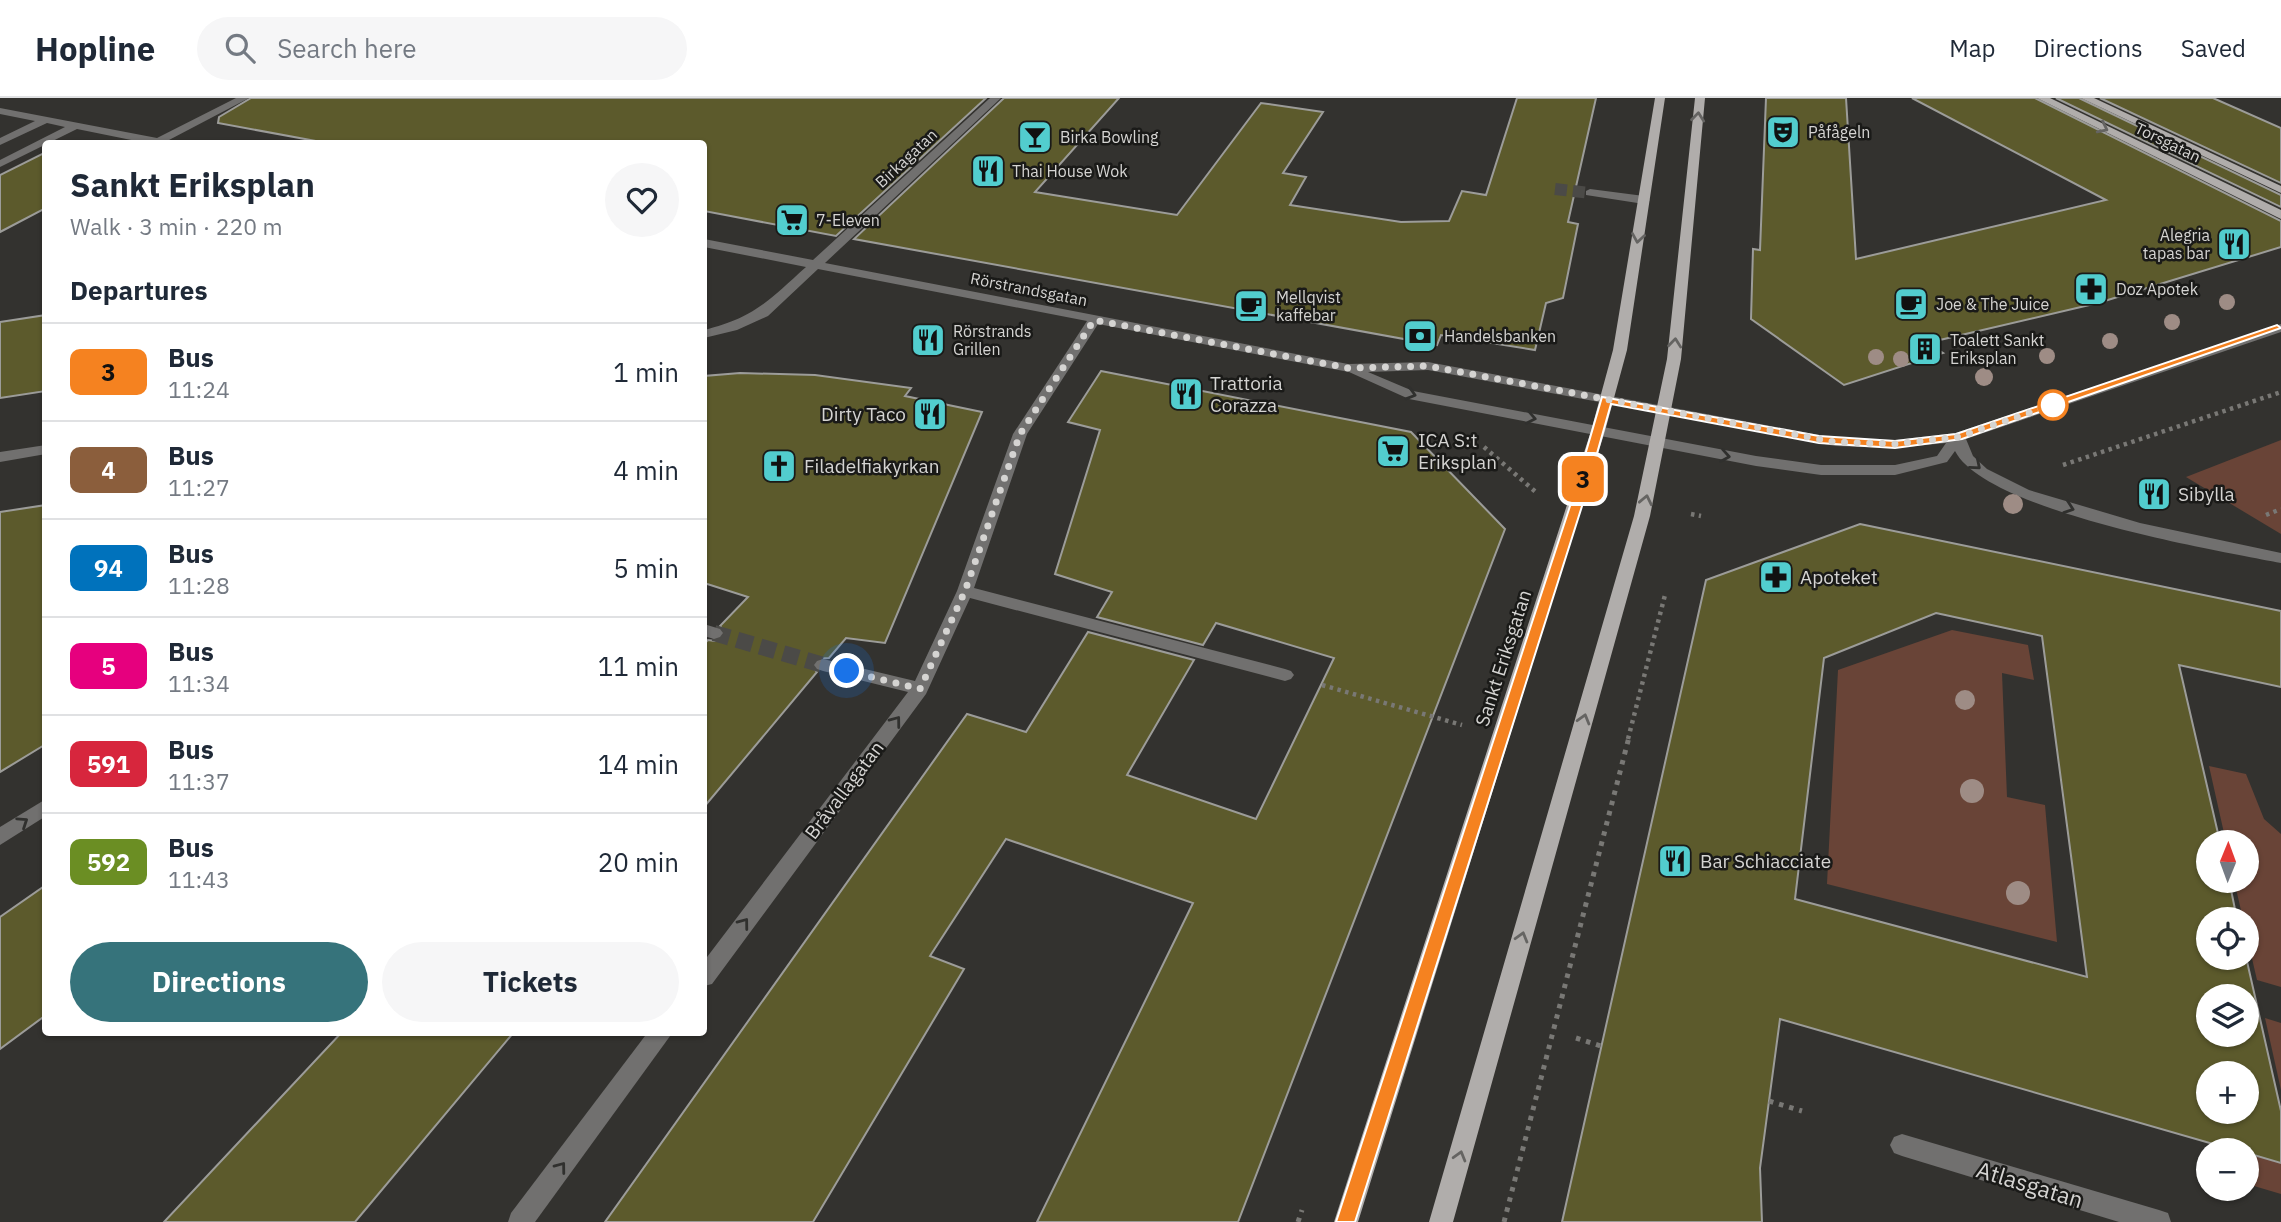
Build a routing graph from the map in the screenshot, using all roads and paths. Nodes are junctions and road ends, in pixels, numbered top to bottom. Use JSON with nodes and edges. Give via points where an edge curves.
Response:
{"nodes":[{"id":1,"x":244,"y":98,"type":"edge"},
{"id":2,"x":996,"y":98,"type":"edge"},
{"id":3,"x":1660,"y":98,"type":"edge"},
{"id":4,"x":1700,"y":98,"type":"edge"},
{"id":5,"x":2042,"y":98,"type":"edge"},
{"id":6,"x":2086,"y":98,"type":"edge"},
{"id":7,"x":0,"y":111,"type":"edge"},
{"id":8,"x":46,"y":120,"type":"junction"},
{"id":9,"x":77,"y":125,"type":"junction"},
{"id":10,"x":47,"y":140,"type":"edge"},
{"id":11,"x":154,"y":140,"type":"edge"},
{"id":12,"x":161,"y":140,"type":"edge"},
{"id":13,"x":0,"y":142,"type":"edge"},
{"id":14,"x":42,"y":143,"type":"edge"},
{"id":15,"x":0,"y":164,"type":"edge"},
{"id":16,"x":2281,"y":190,"type":"edge"},
{"id":17,"x":1590,"y":193,"type":"tunnel mouth"},
{"id":18,"x":1644,"y":200,"type":"junction"},
{"id":19,"x":2281,"y":215,"type":"edge"},
{"id":20,"x":707,"y":244,"type":"edge"},
{"id":21,"x":818,"y":265,"type":"junction"},
{"id":22,"x":1094,"y":320,"type":"junction"},
{"id":23,"x":2281,"y":328,"type":"edge"},
{"id":24,"x":707,"y":333,"type":"edge"},
{"id":25,"x":1348,"y":368,"type":"junction"},
{"id":26,"x":2281,"y":392,"type":"edge"},
{"id":27,"x":1606,"y":400,"type":"junction"},
{"id":28,"x":1665,"y":411,"type":"junction"},
{"id":29,"x":1598,"y":431,"type":"junction"},
{"id":30,"x":1958,"y":437,"type":"junction"},
{"id":31,"x":1479,"y":442,"type":"dead end"},
{"id":32,"x":1658,"y":443,"type":"junction"},
{"id":33,"x":42,"y":450,"type":"edge"},
{"id":34,"x":0,"y":457,"type":"edge"},
{"id":35,"x":2005,"y":484,"type":"junction"},
{"id":36,"x":1539,"y":495,"type":"dead end"},
{"id":37,"x":1691,"y":513,"type":"dead end"},
{"id":38,"x":1701,"y":516,"type":"dead end"},
{"id":39,"x":2281,"y":558,"type":"edge"},
{"id":40,"x":1667,"y":583,"type":"dead end"},
{"id":41,"x":965,"y":591,"type":"junction"},
{"id":42,"x":822,"y":665,"type":"tunnel mouth"},
{"id":43,"x":1285,"y":675,"type":"joint"},
{"id":44,"x":920,"y":689,"type":"junction"},
{"id":45,"x":1466,"y":726,"type":"dead end"},
{"id":46,"x":42,"y":809,"type":"edge"},
{"id":47,"x":0,"y":837,"type":"edge"},
{"id":48,"x":707,"y":973,"type":"edge"},
{"id":49,"x":659,"y":1036,"type":"edge"},
{"id":50,"x":1576,"y":1038,"type":"dead end"},
{"id":51,"x":1601,"y":1046,"type":"dead end"},
{"id":52,"x":1769,"y":1101,"type":"dead end"},
{"id":53,"x":1802,"y":1111,"type":"dead end"},
{"id":54,"x":1902,"y":1145,"type":"dead end"},
{"id":55,"x":520,"y":1222,"type":"edge"},
{"id":56,"x":1346,"y":1222,"type":"edge"},
{"id":57,"x":1441,"y":1222,"type":"edge"},
{"id":58,"x":1504,"y":1222,"type":"edge"},
{"id":59,"x":2159,"y":1222,"type":"edge"}],
"edges":[{"from":1,"to":12,"type":"street"},
{"from":2,"to":21,"type":"street","name":"Birkagatan"},
{"from":3,"to":18,"type":"main road","name":"Sankt Eriksgatan"},
{"from":28,"to":4,"type":"main road","one_way":true},
{"from":5,"to":19,"type":"main road","name":"Torsgatan","one_way":true},
{"from":6,"to":16,"type":"main road","name":"Torsgatan"},
{"from":7,"to":8,"type":"street"},
{"from":8,"to":9,"type":"street"},
{"from":8,"to":13,"type":"street"},
{"from":9,"to":10,"type":"street"},
{"from":9,"to":11,"type":"street"},
{"from":14,"to":15,"type":"street"},
{"from":17,"to":18,"type":"street"},
{"from":18,"to":27,"type":"main road","name":"Sankt Eriksgatan","one_way":true,"via":[[1620,350]]},
{"from":20,"to":21,"type":"street","name":"Rörstrandsgatan"},
{"from":21,"to":22,"type":"street","name":"Rörstrandsgatan"},
{"from":21,"to":24,"type":"street","name":"Birkagatan","via":[[763,313]]},
{"from":22,"to":25,"type":"street","name":"Rörstrandsgatan"},
{"from":22,"to":41,"type":"street","name":"Bråvallagatan","via":[[1020,434]]},
{"from":23,"to":30,"type":"street"},
{"from":25,"to":27,"type":"street","name":"Rörstrandsgatan","via":[[1428,366]]},
{"from":25,"to":29,"type":"street","name":"Rörstrandsgatan","one_way":true,"via":[[1409,395]]},
{"from":26,"to":35,"type":"path"},
{"from":27,"to":28,"type":"street","name":"Rörstrandsgatan"},
{"from":27,"to":29,"type":"main road","name":"Sankt Eriksgatan"},
{"from":28,"to":30,"type":"street","name":"Rörstrandsgatan","via":[[1835,442],[1895,444]]},
{"from":28,"to":32,"type":"main road"},
{"from":29,"to":32,"type":"street","name":"Rörstrandsgatan"},
{"from":29,"to":56,"type":"main road","name":"Sankt Eriksgatan"},
{"from":32,"to":30,"type":"street","name":"Rörstrandsgatan","one_way":true,"via":[[1821,470],[1895,471],[1942,459]]},
{"from":30,"to":35,"type":"street","one_way":true,"via":[[1973,466]]},
{"from":31,"to":36,"type":"path"},
{"from":57,"to":32,"type":"main road","one_way":true,"via":[[1642,516]]},
{"from":33,"to":34,"type":"street"},
{"from":35,"to":39,"type":"street","one_way":true,"via":[[2090,516]]},
{"from":37,"to":38,"type":"path"},
{"from":40,"to":58,"type":"path"},
{"from":41,"to":43,"type":"street"},
{"from":41,"to":44,"type":"street","name":"Bråvallagatan"},
{"from":42,"to":44,"type":"street"},
{"from":43,"to":45,"type":"path"},
{"from":48,"to":44,"type":"street","name":"Bråvallagatan","one_way":true},
{"from":47,"to":46,"type":"street","one_way":true},
{"from":55,"to":49,"type":"street","one_way":true},
{"from":50,"to":51,"type":"path"},
{"from":52,"to":53,"type":"path"},
{"from":54,"to":59,"type":"street","name":"Atlasgatan"}]}
